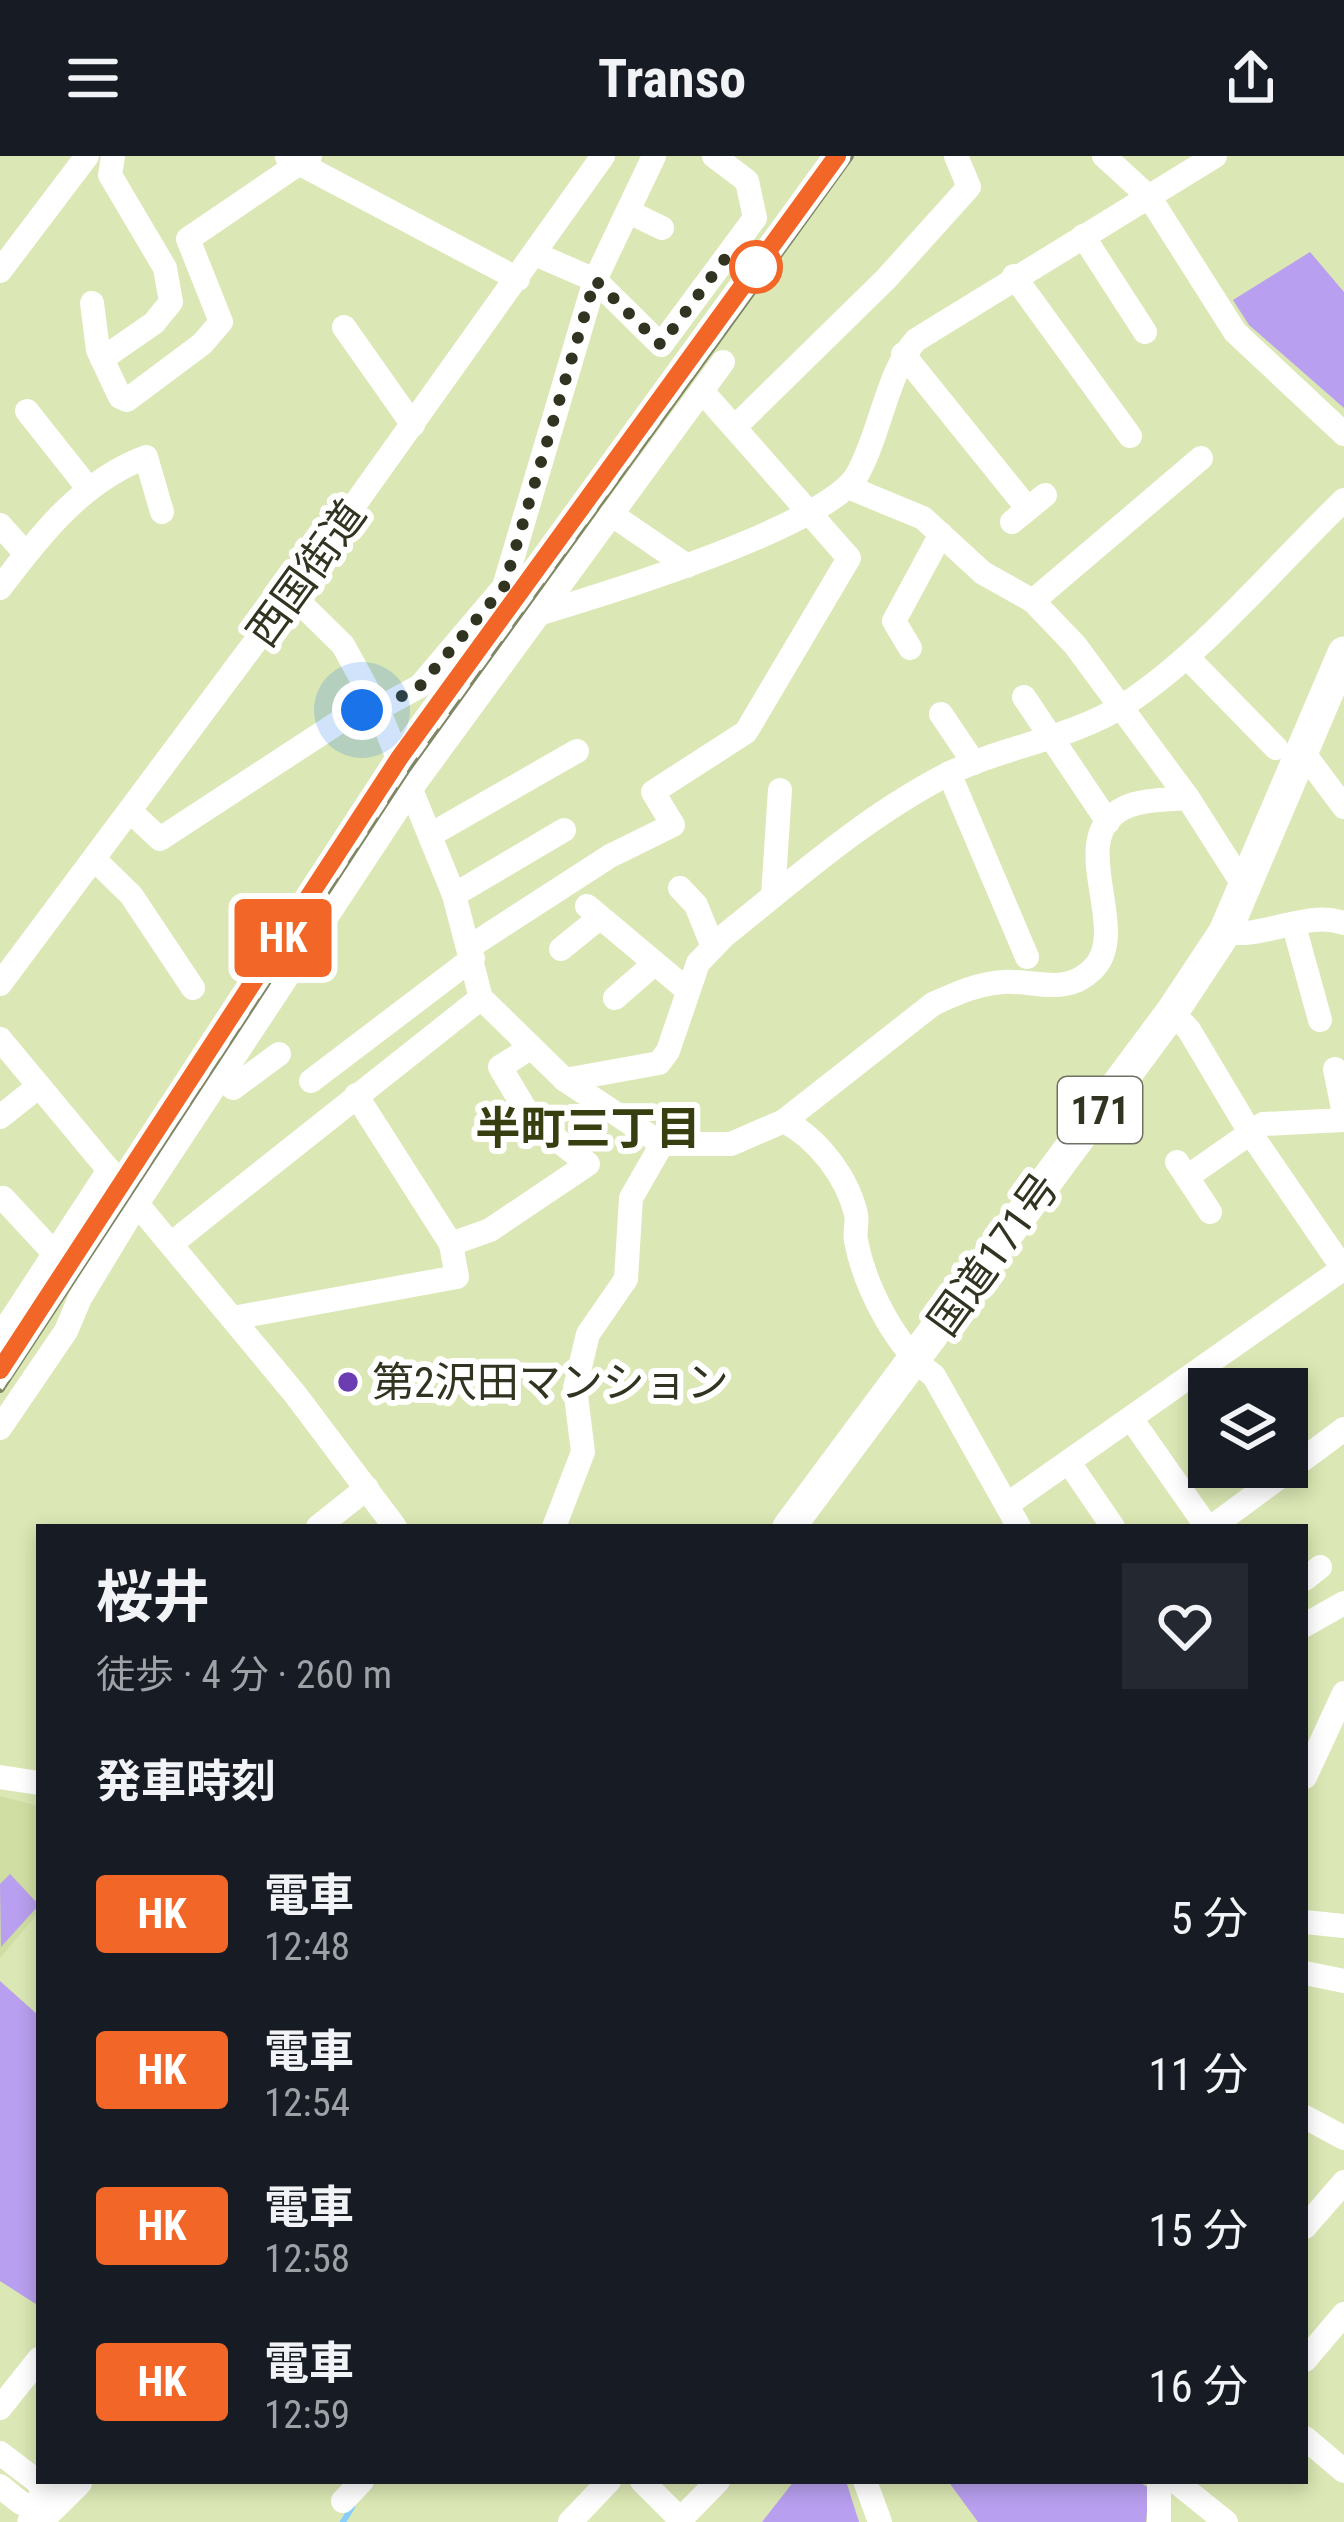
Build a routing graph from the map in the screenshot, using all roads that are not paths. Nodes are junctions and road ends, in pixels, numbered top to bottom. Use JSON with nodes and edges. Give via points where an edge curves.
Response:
{"nodes":[{"id":1,"x":87,"y":156,"type":"edge"},
{"id":2,"x":113,"y":156,"type":"edge"},
{"id":3,"x":603,"y":156,"type":"edge"},
{"id":4,"x":654,"y":156,"type":"edge"},
{"id":5,"x":714,"y":156,"type":"edge"},
{"id":6,"x":956,"y":156,"type":"edge"},
{"id":7,"x":1103,"y":156,"type":"edge"},
{"id":8,"x":1215,"y":156,"type":"edge"},
{"id":9,"x":298,"y":158,"type":"edge"},
{"id":10,"x":1150,"y":198,"type":"junction"},
{"id":11,"x":629,"y":212,"type":"junction"},
{"id":12,"x":662,"y":228,"type":"dead end"},
{"id":13,"x":1084,"y":236,"type":"junction"},
{"id":14,"x":535,"y":254,"type":"junction"},
{"id":15,"x":0,"y":271,"type":"edge"},
{"id":16,"x":1014,"y":276,"type":"junction"},
{"id":17,"x":518,"y":278,"type":"junction"},
{"id":18,"x":595,"y":280,"type":"junction"},
{"id":19,"x":92,"y":303,"type":"dead end"},
{"id":20,"x":344,"y":327,"type":"dead end"},
{"id":21,"x":1145,"y":332,"type":"dead end"},
{"id":22,"x":903,"y":355,"type":"junction"},
{"id":23,"x":102,"y":359,"type":"junction"},
{"id":24,"x":723,"y":362,"type":"dead end"},
{"id":25,"x":702,"y":391,"type":"junction"},
{"id":26,"x":27,"y":411,"type":"dead end"},
{"id":27,"x":412,"y":425,"type":"junction"},
{"id":28,"x":735,"y":427,"type":"junction"},
{"id":29,"x":1344,"y":434,"type":"edge"},
{"id":30,"x":1130,"y":436,"type":"dead end"},
{"id":31,"x":1201,"y":458,"type":"dead end"},
{"id":32,"x":848,"y":487,"type":"junction"},
{"id":33,"x":88,"y":488,"type":"junction"},
{"id":34,"x":1344,"y":500,"type":"edge"},
{"id":35,"x":1028,"y":509,"type":"dead end"},
{"id":36,"x":161,"y":512,"type":"dead end"},
{"id":37,"x":809,"y":513,"type":"junction"},
{"id":38,"x":611,"y":514,"type":"junction"},
{"id":39,"x":0,"y":525,"type":"edge"},
{"id":40,"x":941,"y":534,"type":"junction"},
{"id":41,"x":26,"y":554,"type":"junction"},
{"id":42,"x":687,"y":566,"type":"junction"},
{"id":43,"x":0,"y":588,"type":"edge"},
{"id":44,"x":291,"y":594,"type":"junction"},
{"id":45,"x":1033,"y":601,"type":"junction"},
{"id":46,"x":538,"y":614,"type":"junction"},
{"id":47,"x":910,"y":648,"type":"dead end"},
{"id":48,"x":1344,"y":653,"type":"edge"},
{"id":49,"x":1189,"y":658,"type":"junction"},
{"id":50,"x":1024,"y":697,"type":"dead end"},
{"id":51,"x":1120,"y":707,"type":"junction"},
{"id":52,"x":378,"y":709,"type":"junction"},
{"id":53,"x":941,"y":714,"type":"dead end"},
{"id":54,"x":1053,"y":740,"type":"junction"},
{"id":55,"x":1289,"y":750,"type":"junction"},
{"id":56,"x":577,"y":751,"type":"dead end"},
{"id":57,"x":974,"y":763,"type":"junction"},
{"id":58,"x":949,"y":773,"type":"junction"},
{"id":59,"x":413,"y":786,"type":"junction"},
{"id":60,"x":780,"y":790,"type":"dead end"},
{"id":61,"x":1189,"y":798,"type":"junction"},
{"id":62,"x":1344,"y":807,"type":"edge"},
{"id":63,"x":130,"y":811,"type":"junction"},
{"id":64,"x":1108,"y":822,"type":"junction"},
{"id":65,"x":564,"y":830,"type":"dead end"},
{"id":66,"x":432,"y":833,"type":"junction"},
{"id":67,"x":94,"y":859,"type":"junction"},
{"id":68,"x":1244,"y":886,"type":"junction"},
{"id":69,"x":680,"y":887,"type":"dead end"},
{"id":70,"x":454,"y":895,"type":"junction"},
{"id":71,"x":773,"y":896,"type":"junction"},
{"id":72,"x":1338,"y":913,"type":"edge"},
{"id":73,"x":1294,"y":926,"type":"junction"},
{"id":74,"x":1225,"y":932,"type":"junction"},
{"id":75,"x":713,"y":947,"type":"junction"},
{"id":76,"x":561,"y":950,"type":"dead end"},
{"id":77,"x":472,"y":952,"type":"junction"},
{"id":78,"x":1028,"y":957,"type":"dead end"},
{"id":79,"x":654,"y":964,"type":"junction"},
{"id":80,"x":0,"y":984,"type":"edge"},
{"id":81,"x":193,"y":988,"type":"dead end"},
{"id":82,"x":686,"y":989,"type":"junction"},
{"id":83,"x":481,"y":998,"type":"junction"},
{"id":84,"x":615,"y":998,"type":"dead end"},
{"id":85,"x":1172,"y":1012,"type":"junction"},
{"id":86,"x":1320,"y":1020,"type":"dead end"},
{"id":87,"x":0,"y":1039,"type":"edge"},
{"id":88,"x":530,"y":1048,"type":"junction"},
{"id":89,"x":279,"y":1054,"type":"dead end"},
{"id":90,"x":1335,"y":1069,"type":"dead end"},
{"id":91,"x":221,"y":1077,"type":"junction"},
{"id":92,"x":566,"y":1080,"type":"junction"},
{"id":93,"x":311,"y":1082,"type":"dead end"},
{"id":94,"x":39,"y":1085,"type":"junction"},
{"id":95,"x":356,"y":1095,"type":"junction"},
{"id":96,"x":0,"y":1117,"type":"edge"},
{"id":97,"x":1344,"y":1117,"type":"edge"},
{"id":98,"x":784,"y":1121,"type":"junction"},
{"id":99,"x":1251,"y":1134,"type":"junction"},
{"id":100,"x":662,"y":1144,"type":"junction"},
{"id":101,"x":109,"y":1170,"type":"junction"},
{"id":102,"x":3,"y":1198,"type":"dead end"},
{"id":103,"x":137,"y":1204,"type":"junction"},
{"id":104,"x":1210,"y":1212,"type":"dead end"},
{"id":105,"x":171,"y":1244,"type":"junction"},
{"id":106,"x":451,"y":1244,"type":"junction"},
{"id":107,"x":55,"y":1253,"type":"junction"},
{"id":108,"x":1344,"y":1269,"type":"edge"},
{"id":109,"x":232,"y":1318,"type":"junction"},
{"id":110,"x":0,"y":1337,"type":"edge"},
{"id":111,"x":914,"y":1361,"type":"junction"},
{"id":112,"x":1132,"y":1420,"type":"junction"},
{"id":113,"x":0,"y":1428,"type":"edge"},
{"id":114,"x":1344,"y":1429,"type":"edge"},
{"id":115,"x":1070,"y":1464,"type":"junction"},
{"id":116,"x":367,"y":1488,"type":"junction"},
{"id":117,"x":1013,"y":1516,"type":"edge"},
{"id":118,"x":322,"y":1524,"type":"edge"},
{"id":119,"x":393,"y":1524,"type":"edge"},
{"id":120,"x":555,"y":1524,"type":"edge"},
{"id":121,"x":791,"y":1524,"type":"edge"},
{"id":122,"x":1111,"y":1524,"type":"edge"},
{"id":123,"x":1207,"y":1524,"type":"edge"},
{"id":124,"x":1213,"y":1524,"type":"edge"},
{"id":125,"x":1344,"y":1603,"type":"edge"},
{"id":126,"x":1308,"y":1623,"type":"edge"},
{"id":127,"x":1344,"y":1694,"type":"edge"},
{"id":128,"x":1336,"y":1729,"type":"edge"},
{"id":129,"x":1308,"y":1747,"type":"edge"},
{"id":130,"x":1308,"y":1772,"type":"edge"},
{"id":131,"x":0,"y":1777,"type":"edge"},
{"id":132,"x":36,"y":1783,"type":"edge"},
{"id":133,"x":1308,"y":1922,"type":"edge"},
{"id":134,"x":1344,"y":1926,"type":"edge"},
{"id":135,"x":1308,"y":1974,"type":"edge"},
{"id":136,"x":1344,"y":1982,"type":"edge"},
{"id":137,"x":1308,"y":2119,"type":"edge"},
{"id":138,"x":1344,"y":2138,"type":"edge"},
{"id":139,"x":1344,"y":2182,"type":"edge"},
{"id":140,"x":1308,"y":2224,"type":"edge"},
{"id":141,"x":1344,"y":2314,"type":"edge"},
{"id":142,"x":1335,"y":2342,"type":"edge"},
{"id":143,"x":1308,"y":2358,"type":"edge"},
{"id":144,"x":36,"y":2363,"type":"edge"},
{"id":145,"x":0,"y":2408,"type":"edge"},
{"id":146,"x":1308,"y":2440,"type":"edge"},
{"id":147,"x":0,"y":2453,"type":"edge"},
{"id":148,"x":1344,"y":2470,"type":"edge"},
{"id":149,"x":36,"y":2480,"type":"edge"},
{"id":150,"x":38,"y":2484,"type":"edge"},
{"id":151,"x":73,"y":2484,"type":"edge"},
{"id":152,"x":359,"y":2484,"type":"edge"},
{"id":153,"x":606,"y":2484,"type":"edge"},
{"id":154,"x":645,"y":2484,"type":"edge"},
{"id":155,"x":715,"y":2484,"type":"edge"},
{"id":156,"x":866,"y":2484,"type":"edge"},
{"id":157,"x":1159,"y":2484,"type":"edge"},
{"id":158,"x":1179,"y":2484,"type":"edge"},
{"id":159,"x":0,"y":2486,"type":"edge"},
{"id":160,"x":343,"y":2501,"type":"dead end"},
{"id":161,"x":44,"y":2518,"type":"edge"},
{"id":162,"x":679,"y":2520,"type":"edge"},
{"id":163,"x":570,"y":2522,"type":"edge"},
{"id":164,"x":880,"y":2522,"type":"edge"},
{"id":165,"x":1159,"y":2522,"type":"edge"},
{"id":166,"x":1226,"y":2522,"type":"edge"}],
"edges":[{"from":1,"to":15,"type":"street"},
{"from":2,"to":23,"type":"street","via":[[110,175],[165,268],[171,302]]},
{"from":3,"to":14,"type":"street","name":"西国街道"},
{"from":4,"to":11,"type":"street"},
{"from":5,"to":18,"type":"street","via":[[747,182],[755,218],[661,345]]},
{"from":6,"to":28,"type":"street","via":[[969,187]]},
{"from":7,"to":10,"type":"street"},
{"from":8,"to":10,"type":"street"},
{"from":9,"to":17,"type":"street"},
{"from":9,"to":23,"type":"street","via":[[188,239],[221,322],[202,344],[128,400]]},
{"from":10,"to":13,"type":"street"},
{"from":10,"to":29,"type":"street","via":[[1234,332]]},
{"from":11,"to":12,"type":"street"},
{"from":11,"to":18,"type":"street"},
{"from":13,"to":16,"type":"street"},
{"from":13,"to":21,"type":"street"},
{"from":14,"to":17,"type":"street","name":"西国街道"},
{"from":14,"to":18,"type":"street"},
{"from":16,"to":22,"type":"street"},
{"from":16,"to":30,"type":"street"},
{"from":17,"to":27,"type":"street","name":"西国街道"},
{"from":18,"to":52,"type":"street","via":[[504,587],[420,686]]},
{"from":19,"to":23,"type":"street"},
{"from":20,"to":27,"type":"street"},
{"from":22,"to":32,"type":"street"},
{"from":22,"to":35,"type":"street"},
{"from":24,"to":25,"type":"street"},
{"from":25,"to":28,"type":"street"},
{"from":25,"to":38,"type":"street"},
{"from":26,"to":33,"type":"street"},
{"from":27,"to":44,"type":"street","name":"西国街道"},
{"from":28,"to":37,"type":"street"},
{"from":31,"to":45,"type":"street"},
{"from":32,"to":37,"type":"street"},
{"from":32,"to":40,"type":"street"},
{"from":33,"to":36,"type":"street","via":[[146,457]]},
{"from":33,"to":41,"type":"street"},
{"from":34,"to":49,"type":"street"},
{"from":37,"to":42,"type":"street"},
{"from":37,"to":77,"type":"street","via":[[849,558],[746,732],[653,792],[673,826],[610,856]]},
{"from":38,"to":42,"type":"street"},
{"from":38,"to":46,"type":"street"},
{"from":39,"to":41,"type":"street"},
{"from":40,"to":45,"type":"street","via":[[983,573]]},
{"from":40,"to":47,"type":"street","via":[[894,621]]},
{"from":41,"to":43,"type":"street"},
{"from":42,"to":46,"type":"street"},
{"from":44,"to":52,"type":"street","via":[[343,645]]},
{"from":44,"to":63,"type":"street","name":"西国街道"},
{"from":45,"to":51,"type":"street"},
{"from":46,"to":59,"type":"street"},
{"from":48,"to":55,"type":"highway","name":"国道171号","number":"171"},
{"from":49,"to":51,"type":"street"},
{"from":49,"to":55,"type":"street"},
{"from":50,"to":54,"type":"street"},
{"from":51,"to":54,"type":"street"},
{"from":51,"to":61,"type":"street"},
{"from":52,"to":59,"type":"street"},
{"from":52,"to":63,"type":"street","via":[[345,718],[160,839]]},
{"from":53,"to":57,"type":"street"},
{"from":54,"to":57,"type":"street"},
{"from":54,"to":64,"type":"street"},
{"from":55,"to":62,"type":"street"},
{"from":55,"to":68,"type":"highway","name":"国道171号","number":"171"},
{"from":56,"to":66,"type":"street"},
{"from":57,"to":58,"type":"street"},
{"from":58,"to":71,"type":"street"},
{"from":58,"to":78,"type":"street"},
{"from":59,"to":66,"type":"street"},
{"from":59,"to":91,"type":"street"},
{"from":60,"to":71,"type":"street"},
{"from":61,"to":64,"type":"street","via":[[1122,808]]},
{"from":61,"to":68,"type":"street"},
{"from":63,"to":67,"type":"street","name":"西国街道"},
{"from":64,"to":98,"type":"street","via":[[1096,867],[1106,956],[1089,974],[1068,986],[1003,982],[933,1004]]},
{"from":65,"to":70,"type":"street"},
{"from":66,"to":70,"type":"street"},
{"from":67,"to":80,"type":"street","name":"西国街道"},
{"from":67,"to":81,"type":"street","via":[[131,895]]},
{"from":68,"to":74,"type":"highway","name":"国道171号","number":"171"},
{"from":69,"to":75,"type":"street","via":[[697,904]]},
{"from":70,"to":77,"type":"street"},
{"from":71,"to":75,"type":"street"},
{"from":72,"to":73,"type":"street"},
{"from":73,"to":74,"type":"street","via":[[1251,937]]},
{"from":73,"to":86,"type":"street"},
{"from":74,"to":85,"type":"highway","name":"国道171号","number":"171"},
{"from":75,"to":82,"type":"street"},
{"from":76,"to":79,"type":"street","via":[[593,912]]},
{"from":77,"to":83,"type":"street"},
{"from":77,"to":93,"type":"street"},
{"from":79,"to":82,"type":"street"},
{"from":79,"to":84,"type":"street"},
{"from":82,"to":92,"type":"street","via":[[659,1063]]},
{"from":83,"to":88,"type":"street"},
{"from":83,"to":95,"type":"street"},
{"from":85,"to":99,"type":"street"},
{"from":85,"to":111,"type":"highway","name":"国道171号","number":"171"},
{"from":87,"to":94,"type":"street"},
{"from":88,"to":92,"type":"street"},
{"from":88,"to":106,"type":"street","via":[[500,1067],[531,1119],[589,1164],[490,1230]]},
{"from":89,"to":91,"type":"street","via":[[233,1088]]},
{"from":90,"to":97,"type":"street"},
{"from":91,"to":103,"type":"street"},
{"from":92,"to":100,"type":"street"},
{"from":94,"to":96,"type":"street"},
{"from":94,"to":101,"type":"street"},
{"from":95,"to":105,"type":"street"},
{"from":95,"to":106,"type":"street"},
{"from":97,"to":99,"type":"street","via":[[1263,1124]]},
{"from":98,"to":100,"type":"street","via":[[731,1144]]},
{"from":98,"to":111,"type":"street","via":[[812,1135],[840,1180],[857,1217],[854,1237],[872,1292]]},
{"from":99,"to":104,"type":"street","via":[[1182,1169]]},
{"from":99,"to":108,"type":"street"},
{"from":100,"to":120,"type":"street","via":[[631,1198],[626,1279],[588,1334],[575,1388],[583,1452]]},
{"from":101,"to":103,"type":"street"},
{"from":101,"to":107,"type":"street"},
{"from":102,"to":107,"type":"street"},
{"from":103,"to":105,"type":"street"},
{"from":103,"to":113,"type":"street"},
{"from":105,"to":109,"type":"street"},
{"from":106,"to":109,"type":"street","via":[[457,1277],[444,1282]]},
{"from":107,"to":110,"type":"street"},
{"from":108,"to":112,"type":"street"},
{"from":109,"to":116,"type":"street"},
{"from":111,"to":117,"type":"street","via":[[934,1376]]},
{"from":111,"to":121,"type":"highway","name":"国道171号","number":"171"},
{"from":112,"to":115,"type":"street"},
{"from":112,"to":123,"type":"street"},
{"from":114,"to":124,"type":"street"},
{"from":115,"to":117,"type":"street"},
{"from":115,"to":122,"type":"street"},
{"from":116,"to":118,"type":"street"},
{"from":116,"to":119,"type":"street"},
{"from":125,"to":126,"type":"street"},
{"from":127,"to":128,"type":"street"},
{"from":128,"to":129,"type":"street"},
{"from":128,"to":130,"type":"street"},
{"from":131,"to":132,"type":"street"},
{"from":133,"to":134,"type":"street"},
{"from":135,"to":136,"type":"street"},
{"from":137,"to":138,"type":"street"},
{"from":139,"to":140,"type":"street"},
{"from":141,"to":142,"type":"street"},
{"from":142,"to":143,"type":"street"},
{"from":144,"to":145,"type":"street"},
{"from":146,"to":148,"type":"street"},
{"from":147,"to":149,"type":"street"},
{"from":150,"to":161,"type":"street"},
{"from":151,"to":161,"type":"highway"},
{"from":152,"to":160,"type":"street"},
{"from":153,"to":163,"type":"street"},
{"from":154,"to":162,"type":"street"},
{"from":155,"to":162,"type":"street"},
{"from":156,"to":164,"type":"street"},
{"from":157,"to":165,"type":"street"},
{"from":158,"to":166,"type":"street"},
{"from":159,"to":161,"type":"street"}]}
